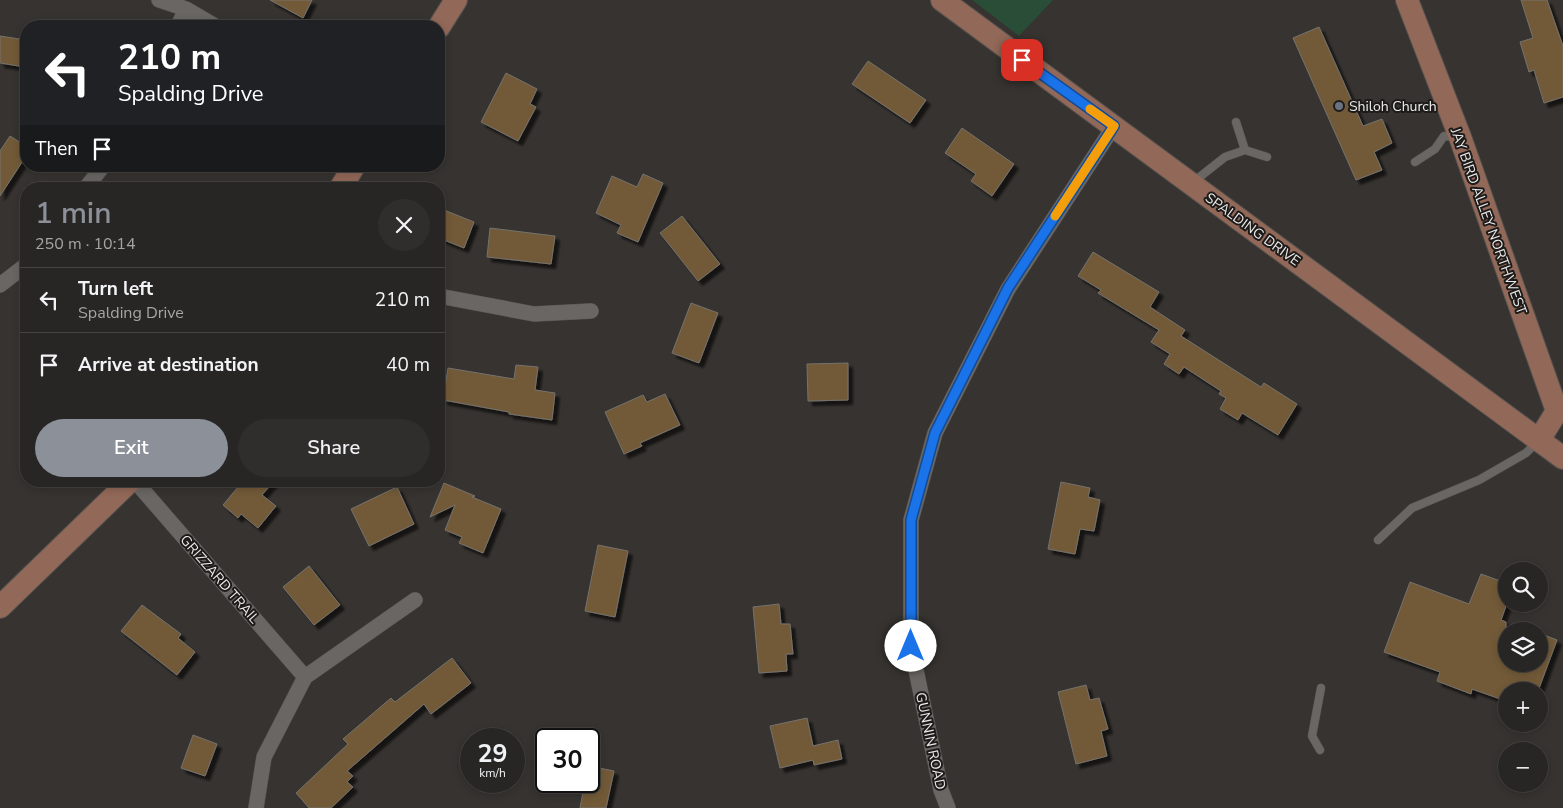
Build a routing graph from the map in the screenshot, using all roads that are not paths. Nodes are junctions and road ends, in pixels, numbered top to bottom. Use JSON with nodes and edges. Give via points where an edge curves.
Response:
{"nodes":[{"id":1,"x":159,"y":0,"type":"edge"},
{"id":2,"x":456,"y":0,"type":"edge"},
{"id":3,"x":942,"y":0,"type":"edge"},
{"id":4,"x":1407,"y":0,"type":"edge"},
{"id":5,"x":186,"y":9,"type":"junction"},
{"id":6,"x":181,"y":20,"type":"edge"},
{"id":7,"x":205,"y":20,"type":"edge"},
{"id":8,"x":443,"y":20,"type":"edge"},
{"id":9,"x":1236,"y":122,"type":"dead end"},
{"id":10,"x":1114,"y":126,"type":"junction"},
{"id":11,"x":1460,"y":137,"type":"junction"},
{"id":12,"x":1245,"y":150,"type":"junction"},
{"id":13,"x":1267,"y":157,"type":"dead end"},
{"id":14,"x":1415,"y":162,"type":"dead end"},
{"id":15,"x":98,"y":172,"type":"edge"},
{"id":16,"x":90,"y":182,"type":"edge"},
{"id":17,"x":1192,"y":184,"type":"junction"},
{"id":18,"x":20,"y":270,"type":"edge"},
{"id":19,"x":0,"y":285,"type":"edge"},
{"id":20,"x":445,"y":297,"type":"edge"},
{"id":21,"x":591,"y":311,"type":"dead end"},
{"id":22,"x":1539,"y":440,"type":"junction"},
{"id":23,"x":1563,"y":458,"type":"edge"},
{"id":24,"x":124,"y":487,"type":"edge"},
{"id":25,"x":140,"y":487,"type":"edge"},
{"id":26,"x":1378,"y":540,"type":"dead end"},
{"id":27,"x":415,"y":600,"type":"dead end"},
{"id":28,"x":0,"y":607,"type":"edge"},
{"id":29,"x":305,"y":677,"type":"junction"},
{"id":30,"x":1321,"y":688,"type":"dead end"},
{"id":31,"x":1320,"y":750,"type":"dead end"},
{"id":32,"x":256,"y":808,"type":"edge"},
{"id":33,"x":948,"y":808,"type":"edge"}],
"edges":[{"from":1,"to":5,"type":"street"},
{"from":2,"to":8,"type":"main road"},
{"from":3,"to":10,"type":"main road","name":"SPALDING DRIVE"},
{"from":4,"to":11,"type":"main road","name":"JAY BIRD ALLEY NORTHWEST"},
{"from":5,"to":6,"type":"street"},
{"from":5,"to":7,"type":"street"},
{"from":9,"to":12,"type":"lane"},
{"from":10,"to":17,"type":"main road","name":"SPALDING DRIVE"},
{"from":10,"to":33,"type":"street","name":"GUNNIN ROAD","via":[[1008,288],[935,433],[911,520],[911,646],[940,790]]},
{"from":11,"to":14,"type":"lane","via":[[1444,136],[1435,149]]},
{"from":11,"to":22,"type":"main road","name":"JAY BIRD ALLEY NORTHWEST","via":[[1557,411]]},
{"from":12,"to":13,"type":"lane"},
{"from":12,"to":17,"type":"lane","via":[[1225,157]]},
{"from":15,"to":16,"type":"street"},
{"from":17,"to":22,"type":"main road","name":"SPALDING DRIVE"},
{"from":18,"to":19,"type":"street"},
{"from":20,"to":21,"type":"street","via":[[534,314]]},
{"from":22,"to":23,"type":"main road","name":"SPALDING DRIVE"},
{"from":22,"to":26,"type":"lane","via":[[1526,453],[1479,480],[1412,508]]},
{"from":24,"to":28,"type":"main road"},
{"from":25,"to":29,"type":"street","name":"GRIZZARD TRAIL"},
{"from":27,"to":29,"type":"street"},
{"from":29,"to":32,"type":"street","via":[[264,757]]},
{"from":30,"to":31,"type":"lane","via":[[1312,736]]}]}
